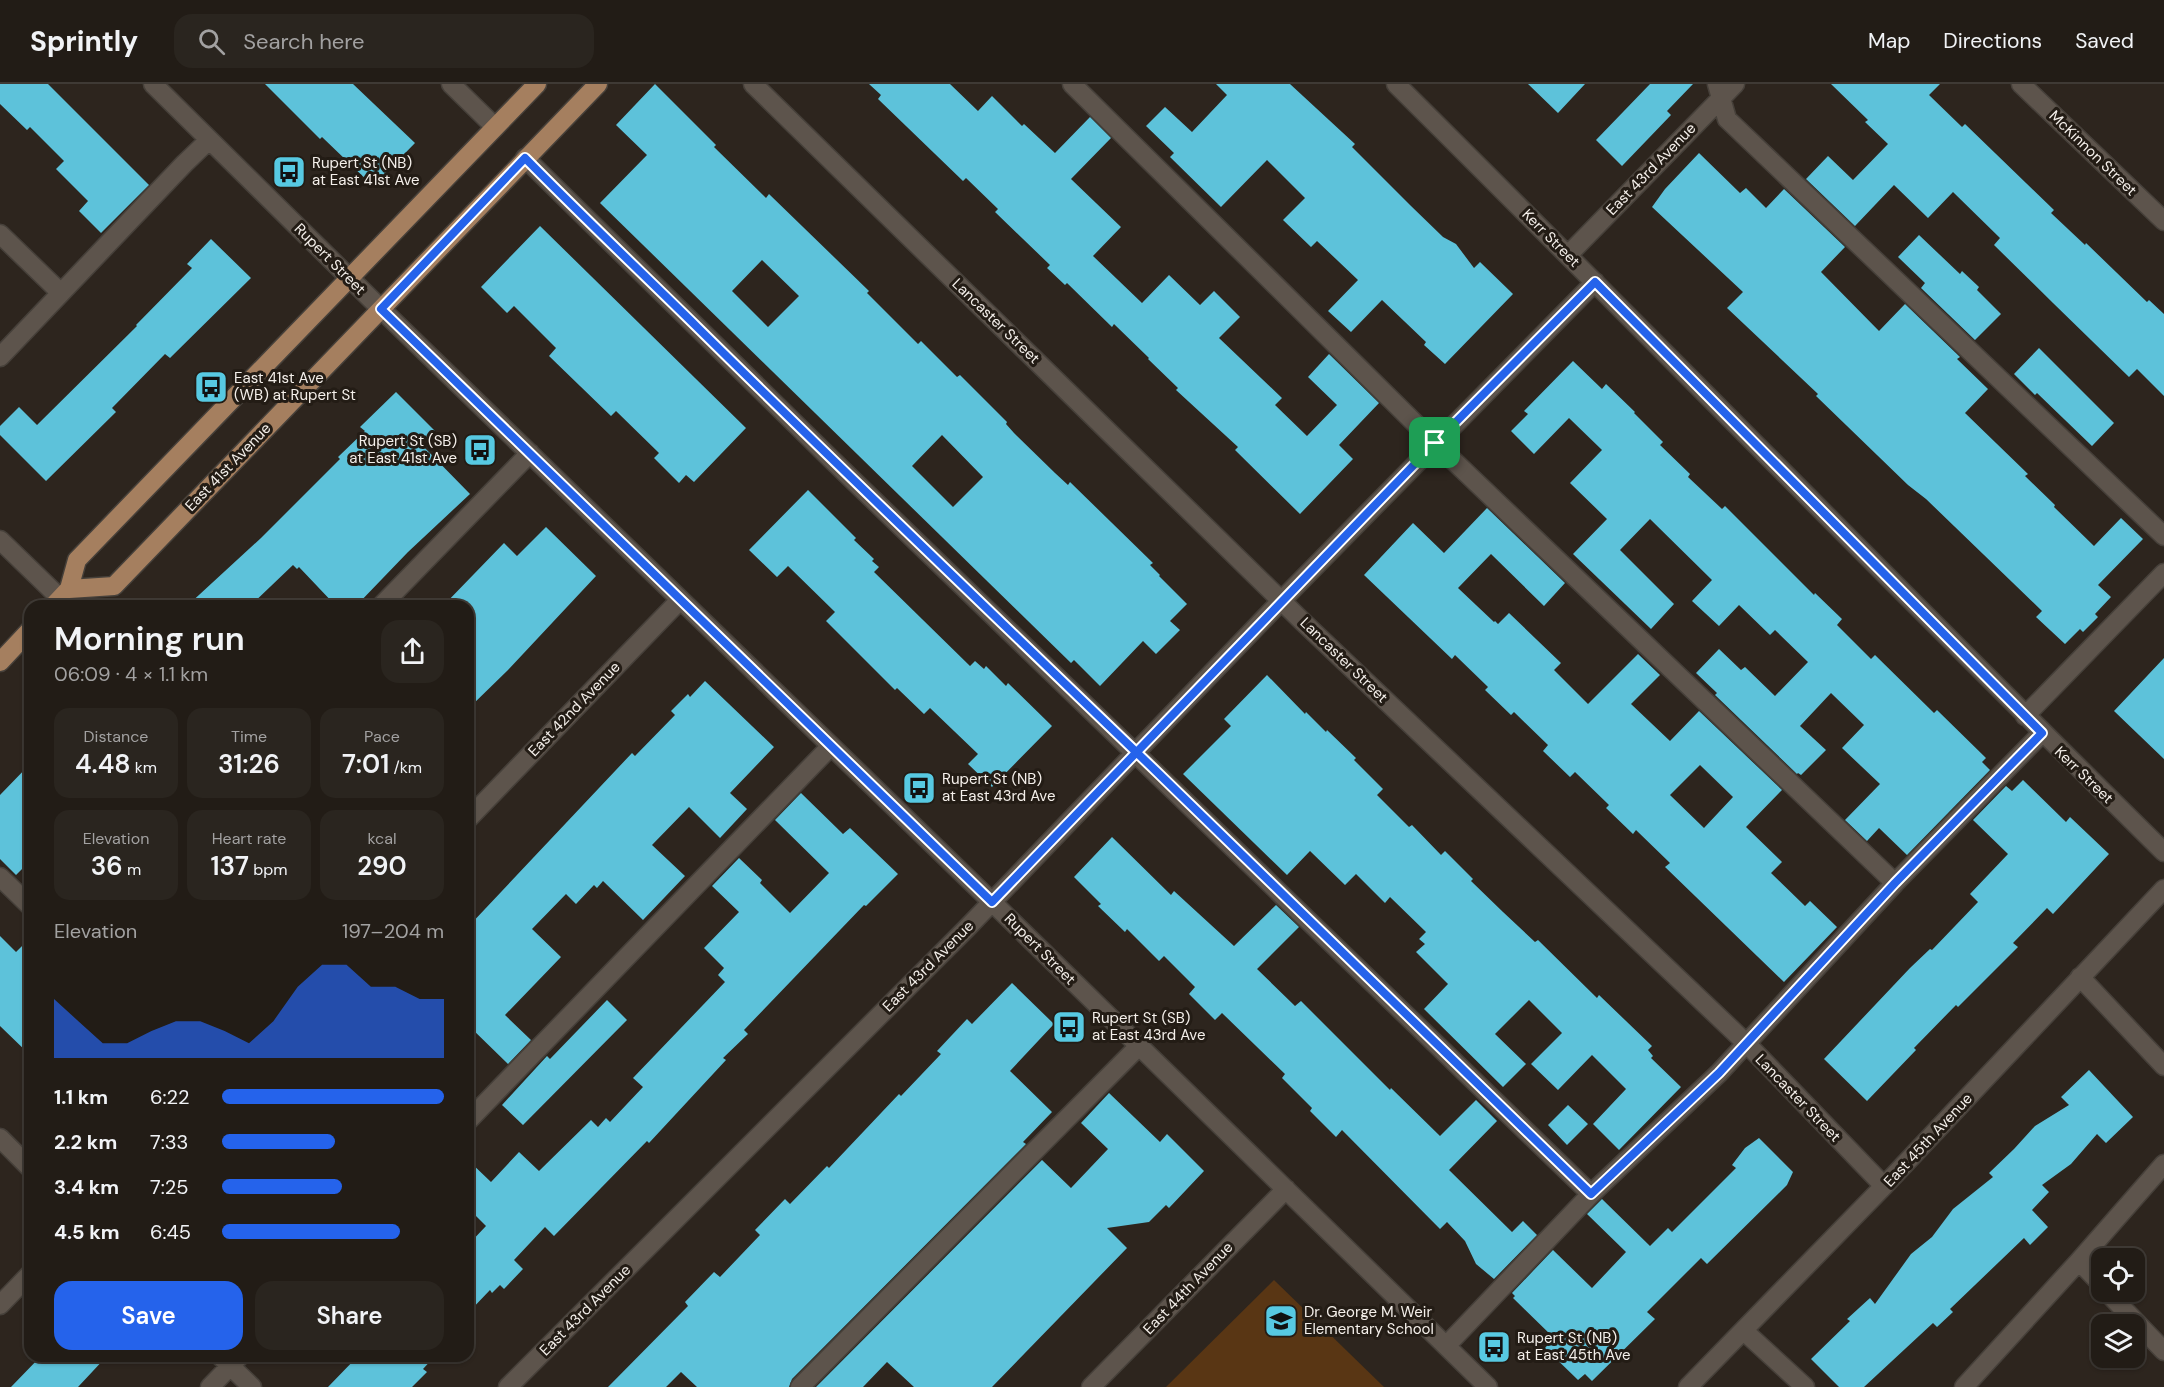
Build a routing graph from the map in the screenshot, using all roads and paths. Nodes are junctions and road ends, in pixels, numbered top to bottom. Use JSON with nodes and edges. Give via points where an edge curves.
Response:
{"nodes":[{"id":1,"x":153,"y":84,"type":"edge"},
{"id":2,"x":451,"y":84,"type":"edge"},
{"id":3,"x":537,"y":84,"type":"edge"},
{"id":4,"x":598,"y":84,"type":"edge"},
{"id":5,"x":753,"y":84,"type":"edge"},
{"id":6,"x":1072,"y":84,"type":"edge"},
{"id":7,"x":1396,"y":84,"type":"edge"},
{"id":8,"x":1735,"y":84,"type":"edge"},
{"id":9,"x":2021,"y":84,"type":"edge"},
{"id":10,"x":1719,"y":91,"type":"edge"},
{"id":11,"x":495,"y":127,"type":"junction"},
{"id":12,"x":209,"y":140,"type":"junction"},
{"id":13,"x":525,"y":158,"type":"junction"},
{"id":14,"x":2164,"y":221,"type":"edge"},
{"id":15,"x":0,"y":234,"type":"edge"},
{"id":16,"x":1568,"y":255,"type":"junction"},
{"id":17,"x":349,"y":278,"type":"junction"},
{"id":18,"x":1595,"y":282,"type":"junction"},
{"id":19,"x":61,"y":293,"type":"junction"},
{"id":20,"x":381,"y":309,"type":"junction"},
{"id":21,"x":0,"y":357,"type":"edge"},
{"id":22,"x":1435,"y":443,"type":"junction"},
{"id":23,"x":530,"y":453,"type":"junction"},
{"id":24,"x":2164,"y":536,"type":"edge"},
{"id":25,"x":0,"y":540,"type":"edge"},
{"id":26,"x":2164,"y":573,"type":"edge"},
{"id":27,"x":61,"y":598,"type":"edge"},
{"id":28,"x":387,"y":600,"type":"edge"},
{"id":29,"x":680,"y":600,"type":"junction"},
{"id":30,"x":1282,"y":600,"type":"junction"},
{"id":31,"x":24,"y":636,"type":"edge"},
{"id":32,"x":0,"y":662,"type":"edge"},
{"id":33,"x":2025,"y":716,"type":"junction"},
{"id":34,"x":2042,"y":733,"type":"junction"},
{"id":35,"x":831,"y":746,"type":"junction"},
{"id":36,"x":1135,"y":751,"type":"junction"},
{"id":37,"x":474,"y":813,"type":"edge"},
{"id":38,"x":2164,"y":852,"type":"edge"},
{"id":39,"x":0,"y":877,"type":"edge"},
{"id":40,"x":1895,"y":883,"type":"junction"},
{"id":41,"x":2164,"y":889,"type":"edge"},
{"id":42,"x":24,"y":900,"type":"edge"},
{"id":43,"x":992,"y":902,"type":"junction"},
{"id":44,"x":2080,"y":977,"type":"junction"},
{"id":45,"x":1747,"y":1044,"type":"junction"},
{"id":46,"x":1138,"y":1047,"type":"junction"},
{"id":47,"x":2164,"y":1066,"type":"edge"},
{"id":48,"x":474,"y":1114,"type":"edge"},
{"id":49,"x":0,"y":1138,"type":"edge"},
{"id":50,"x":24,"y":1162,"type":"edge"},
{"id":51,"x":2164,"y":1164,"type":"edge"},
{"id":52,"x":1884,"y":1186,"type":"junction"},
{"id":53,"x":1286,"y":1189,"type":"junction"},
{"id":54,"x":1591,"y":1194,"type":"junction"},
{"id":55,"x":2079,"y":1261,"type":"junction"},
{"id":56,"x":2091,"y":1274,"type":"edge"},
{"id":57,"x":24,"y":1280,"type":"edge"},
{"id":58,"x":2117,"y":1302,"type":"edge"},
{"id":59,"x":0,"y":1305,"type":"edge"},
{"id":60,"x":1744,"y":1331,"type":"junction"},
{"id":61,"x":1446,"y":1346,"type":"junction"},
{"id":62,"x":2164,"y":1351,"type":"edge"},
{"id":63,"x":228,"y":1362,"type":"edge"},
{"id":64,"x":232,"y":1362,"type":"edge"},
{"id":65,"x":210,"y":1387,"type":"edge"},
{"id":66,"x":252,"y":1387,"type":"edge"},
{"id":67,"x":508,"y":1387,"type":"edge"},
{"id":68,"x":800,"y":1387,"type":"edge"},
{"id":69,"x":1091,"y":1387,"type":"edge"},
{"id":70,"x":1488,"y":1387,"type":"edge"},
{"id":71,"x":1688,"y":1387,"type":"edge"},
{"id":72,"x":1805,"y":1387,"type":"edge"},
{"id":73,"x":1964,"y":1387,"type":"edge"}],
"edges":[{"from":1,"to":12,"type":"street","name":"Rupert Street"},
{"from":2,"to":11,"type":"street"},
{"from":3,"to":11,"type":"main road"},
{"from":4,"to":13,"type":"main road","name":"East 41st Avenue"},
{"from":5,"to":30,"type":"street","name":"Lancaster Street"},
{"from":6,"to":22,"type":"street"},
{"from":7,"to":16,"type":"street","name":"Kerr Street"},
{"from":8,"to":10,"type":"street","name":"East 43rd Avenue"},
{"from":9,"to":14,"type":"street","name":"McKinnon Street"},
{"from":10,"to":16,"type":"street","name":"East 43rd Avenue"},
{"from":10,"to":24,"type":"street","via":[[1727,119]]},
{"from":11,"to":17,"type":"main road"},
{"from":12,"to":17,"type":"street","name":"Rupert Street"},
{"from":12,"to":19,"type":"street"},
{"from":13,"to":20,"type":"main road","name":"East 41st Avenue"},
{"from":13,"to":36,"type":"street"},
{"from":15,"to":19,"type":"street"},
{"from":16,"to":18,"type":"street","name":"Kerr Street"},
{"from":17,"to":20,"type":"street","name":"Rupert Street"},
{"from":17,"to":27,"type":"main road","via":[[77,560]]},
{"from":18,"to":22,"type":"street","name":"East 43rd Avenue"},
{"from":18,"to":33,"type":"street","name":"Kerr Street"},
{"from":19,"to":21,"type":"street"},
{"from":20,"to":23,"type":"street","name":"Rupert Street"},
{"from":20,"to":27,"type":"main road","name":"East 41st Avenue","via":[[114,586]]},
{"from":22,"to":30,"type":"street","name":"East 43rd Avenue"},
{"from":22,"to":40,"type":"street"},
{"from":23,"to":28,"type":"street"},
{"from":23,"to":29,"type":"street","name":"Rupert Street"},
{"from":25,"to":27,"type":"street"},
{"from":26,"to":33,"type":"street"},
{"from":29,"to":35,"type":"street","name":"Rupert Street"},
{"from":29,"to":37,"type":"street","name":"East 42nd Avenue"},
{"from":30,"to":36,"type":"street","name":"East 43rd Avenue"},
{"from":30,"to":45,"type":"street","name":"Lancaster Street"},
{"from":31,"to":32,"type":"main road"},
{"from":33,"to":34,"type":"street","name":"Kerr Street"},
{"from":34,"to":38,"type":"street","name":"Kerr Street"},
{"from":34,"to":40,"type":"street"},
{"from":35,"to":43,"type":"street","name":"Rupert Street"},
{"from":35,"to":48,"type":"street"},
{"from":36,"to":43,"type":"street","name":"East 43rd Avenue"},
{"from":36,"to":54,"type":"street"},
{"from":39,"to":42,"type":"street"},
{"from":40,"to":45,"type":"street"},
{"from":41,"to":44,"type":"street","name":"East 45th Avenue"},
{"from":43,"to":46,"type":"street","name":"Rupert Street"},
{"from":43,"to":67,"type":"street","name":"East 43rd Avenue"},
{"from":44,"to":47,"type":"street"},
{"from":44,"to":52,"type":"street","name":"East 45th Avenue"},
{"from":45,"to":52,"type":"street","name":"Lancaster Street"},
{"from":45,"to":54,"type":"street"},
{"from":46,"to":53,"type":"street","name":"Rupert Street"},
{"from":46,"to":68,"type":"street"},
{"from":49,"to":50,"type":"street"},
{"from":51,"to":55,"type":"street"},
{"from":52,"to":60,"type":"street","name":"East 45th Avenue"},
{"from":53,"to":61,"type":"street","name":"Rupert Street"},
{"from":53,"to":69,"type":"street","name":"East 44th Avenue"},
{"from":54,"to":61,"type":"street"},
{"from":55,"to":56,"type":"street"},
{"from":55,"to":73,"type":"street"},
{"from":57,"to":59,"type":"street"},
{"from":58,"to":62,"type":"street"},
{"from":60,"to":71,"type":"street","name":"East 45th Avenue"},
{"from":60,"to":72,"type":"street"},
{"from":61,"to":70,"type":"street","name":"Rupert Street"},
{"from":63,"to":65,"type":"street"},
{"from":64,"to":66,"type":"street"}]}
